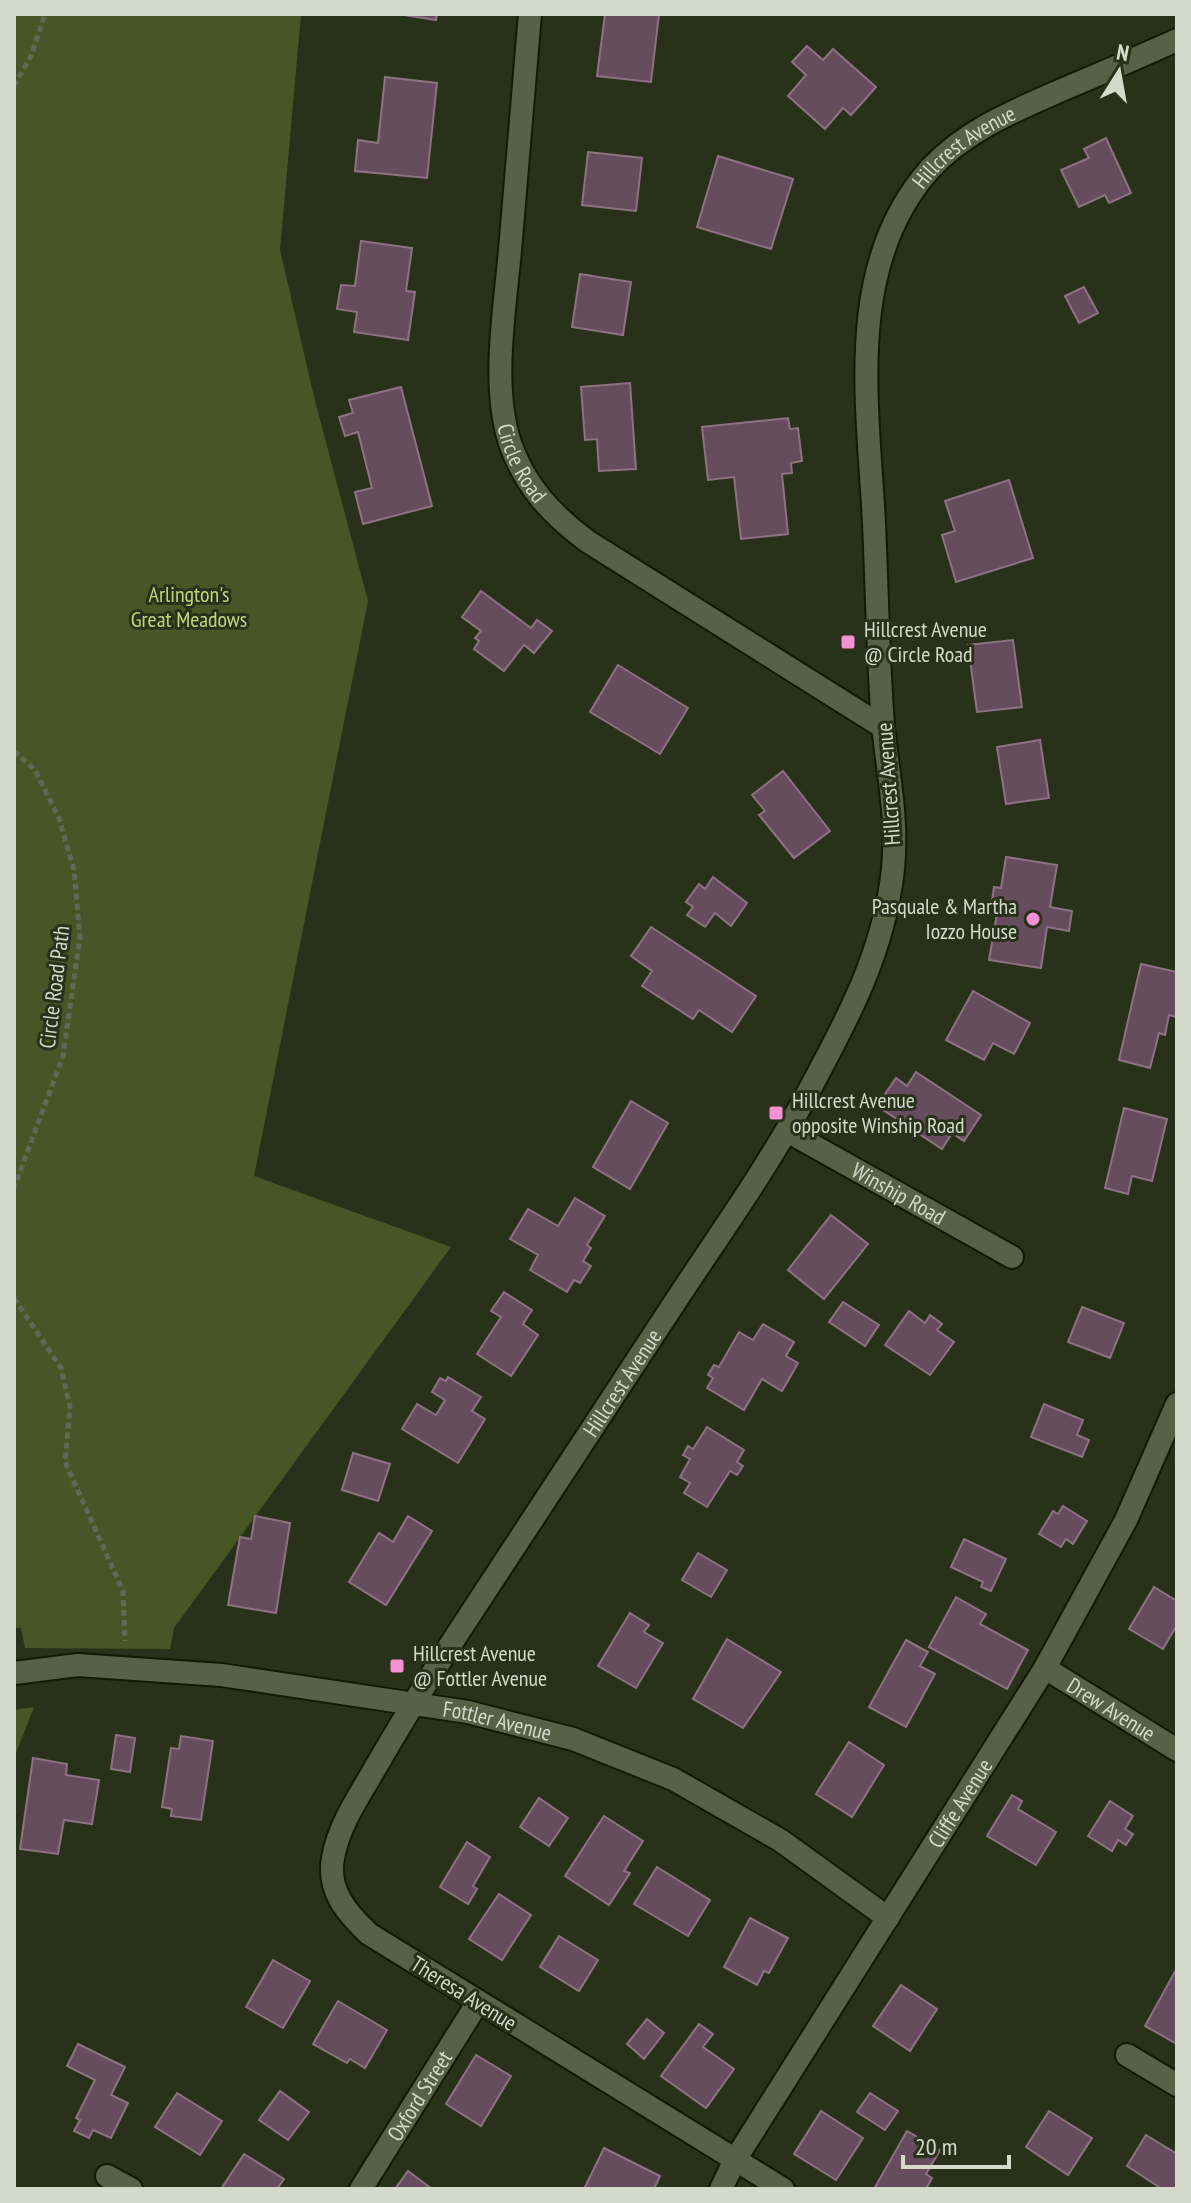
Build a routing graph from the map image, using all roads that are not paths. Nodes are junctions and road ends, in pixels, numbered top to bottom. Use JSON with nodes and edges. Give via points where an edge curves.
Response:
{"nodes":[{"id":1,"x":530,"y":14,"type":"edge"},
{"id":2,"x":1177,"y":40,"type":"edge"},
{"id":3,"x":883,"y":727,"type":"junction"},
{"id":4,"x":787,"y":1131,"type":"junction"},
{"id":5,"x":1012,"y":1257,"type":"dead end"},
{"id":6,"x":1177,"y":1404,"type":"edge"},
{"id":7,"x":1045,"y":1668,"type":"junction"},
{"id":8,"x":14,"y":1673,"type":"edge"},
{"id":9,"x":412,"y":1704,"type":"junction"},
{"id":10,"x":1177,"y":1750,"type":"edge"},
{"id":11,"x":888,"y":1918,"type":"junction"},
{"id":12,"x":478,"y":2002,"type":"junction"},
{"id":13,"x":1127,"y":2055,"type":"dead end"},
{"id":14,"x":1177,"y":2085,"type":"edge"},
{"id":15,"x":735,"y":2160,"type":"junction"},
{"id":16,"x":107,"y":2176,"type":"dead end"},
{"id":17,"x":131,"y":2189,"type":"edge"},
{"id":18,"x":361,"y":2189,"type":"edge"},
{"id":19,"x":721,"y":2189,"type":"edge"},
{"id":20,"x":783,"y":2189,"type":"edge"}],
"edges":[{"from":1,"to":3,"type":"street","name":"Circle Road","via":[[501,381],[503,414],[521,469],[558,519],[587,541]]},
{"from":2,"to":3,"type":"street","name":"Hillcrest Avenue","via":[[1015,110],[962,141],[910,194],[891,228],[872,291],[866,369]]},
{"from":3,"to":4,"type":"street","name":"Hillcrest Avenue","via":[[895,833],[886,916],[856,1004]]},
{"from":4,"to":5,"type":"street","name":"Winship Road"},
{"from":4,"to":9,"type":"street","name":"Hillcrest Avenue"},
{"from":6,"to":7,"type":"street","name":"Cliffe Avenue","via":[[1126,1520]]},
{"from":7,"to":10,"type":"street","name":"Drew Avenue"},
{"from":7,"to":11,"type":"street","name":"Cliffe Avenue"},
{"from":8,"to":9,"type":"street","name":"Fottler Avenue","via":[[78,1665],[127,1667],[221,1675]]},
{"from":9,"to":11,"type":"street","name":"Fottler Avenue","via":[[468,1712],[573,1739],[673,1779],[780,1840]]},
{"from":9,"to":12,"type":"street","name":"Theresa Avenue","via":[[345,1822],[333,1852],[336,1894],[369,1934]]},
{"from":11,"to":15,"type":"street","name":"Cliffe Avenue"},
{"from":12,"to":15,"type":"street","name":"Theresa Avenue"},
{"from":12,"to":18,"type":"street","name":"Oxford Street"},
{"from":13,"to":14,"type":"street"},
{"from":15,"to":19,"type":"street","name":"Cliffe Avenue"},
{"from":15,"to":20,"type":"street","name":"Theresa Avenue"},
{"from":16,"to":17,"type":"street"}]}
